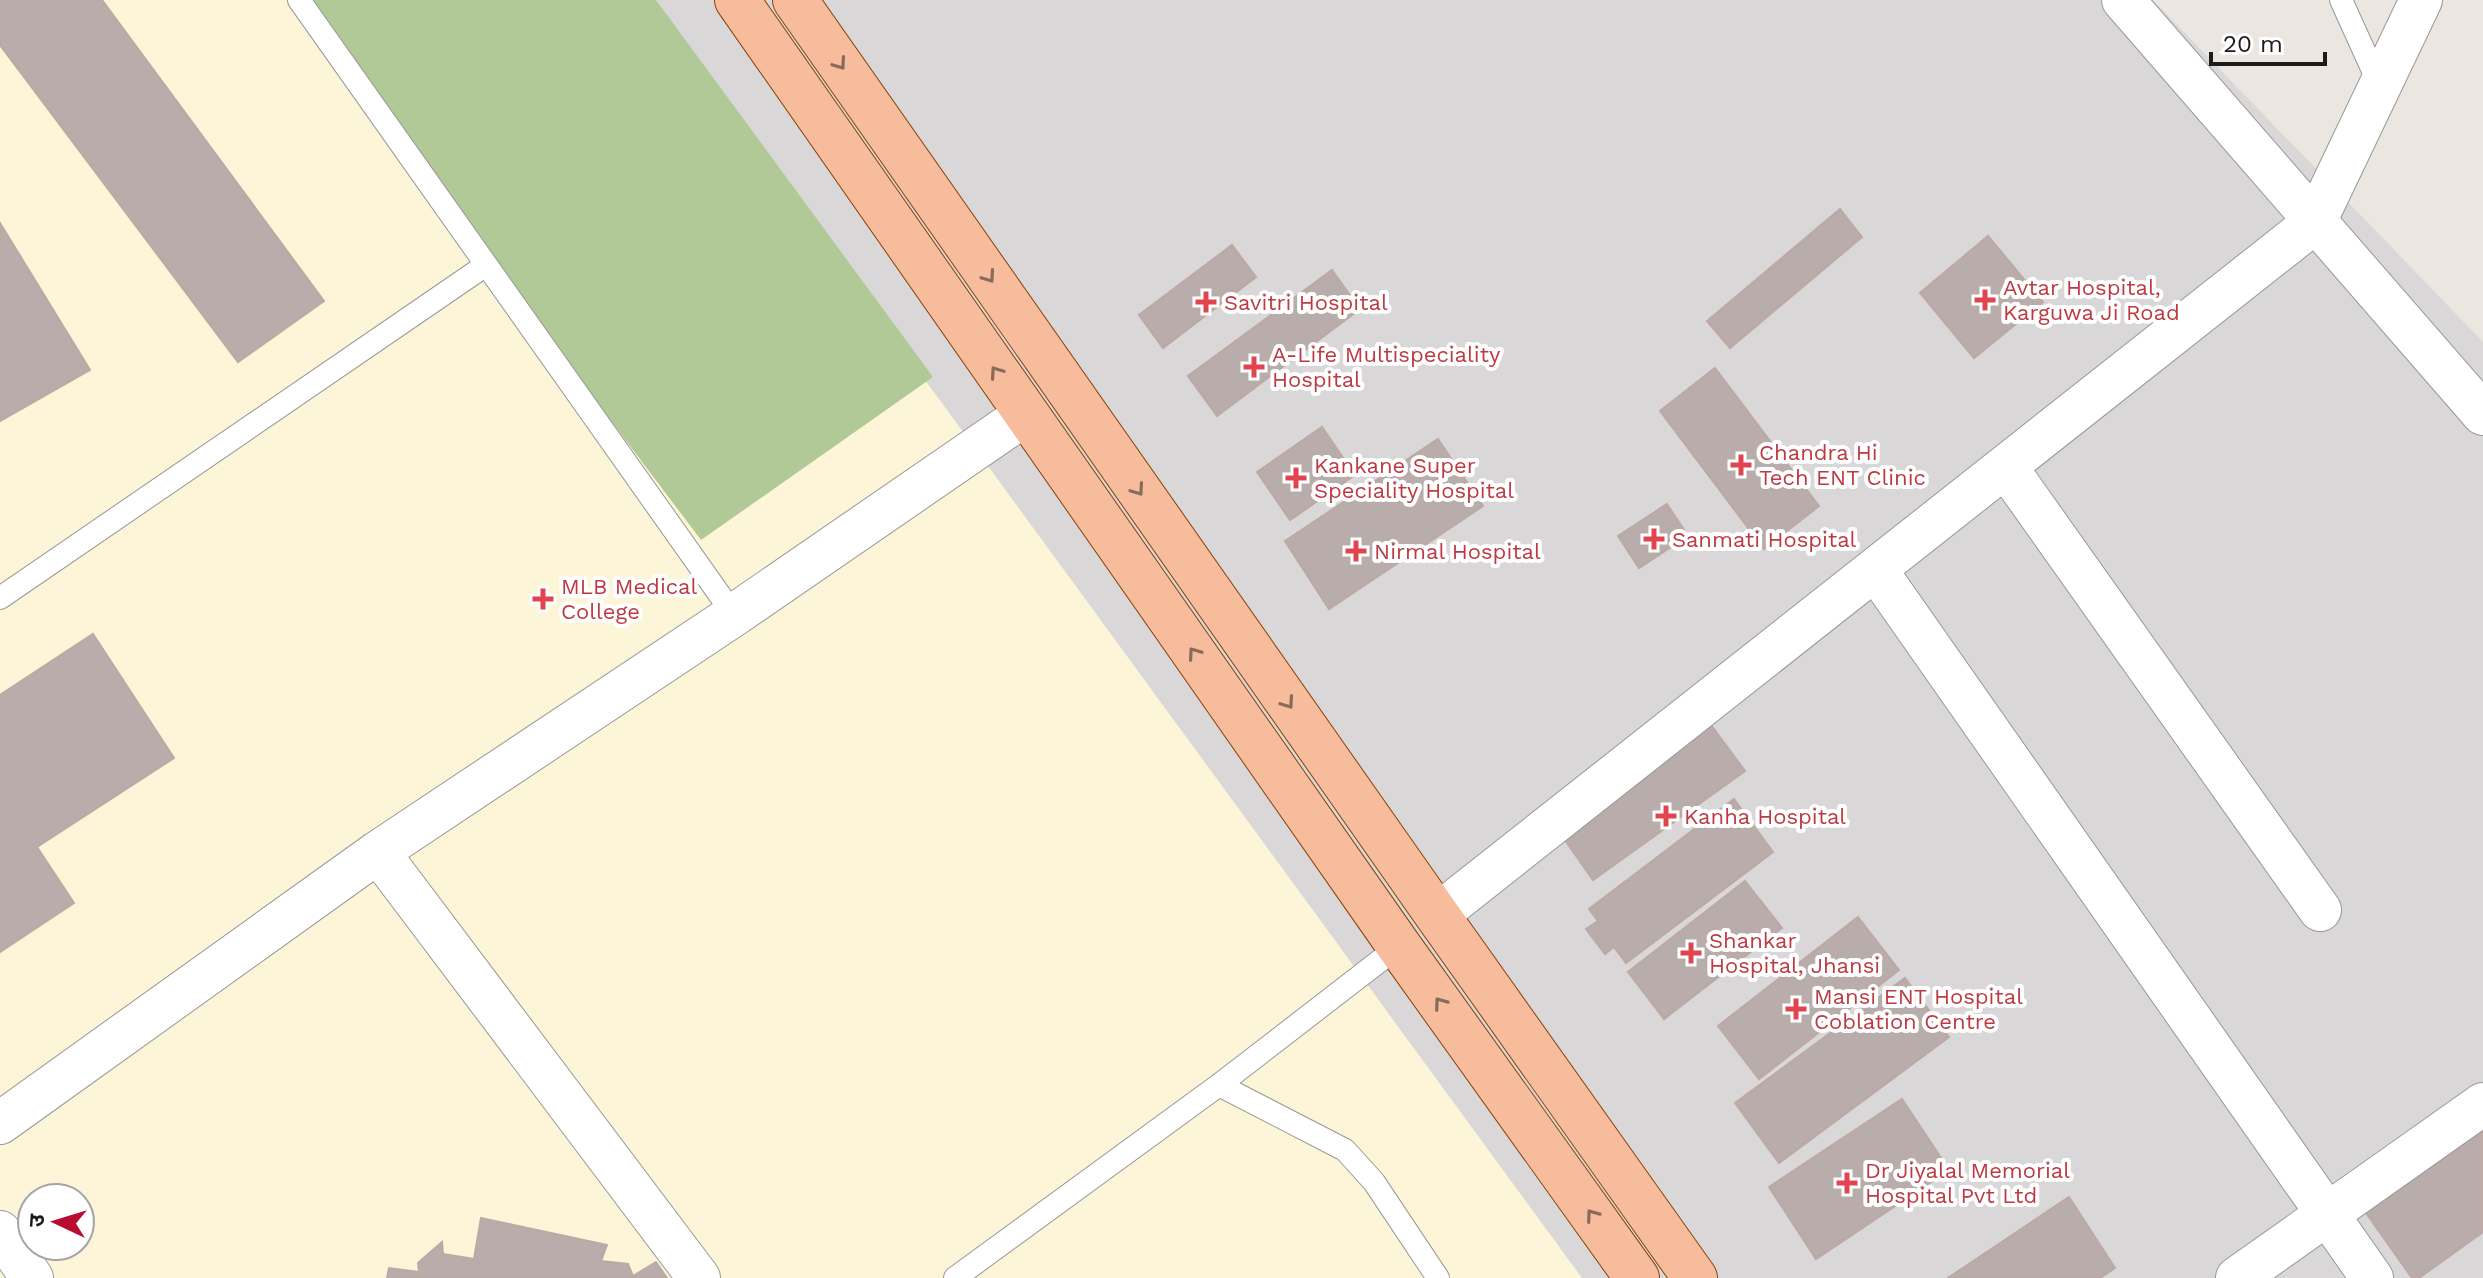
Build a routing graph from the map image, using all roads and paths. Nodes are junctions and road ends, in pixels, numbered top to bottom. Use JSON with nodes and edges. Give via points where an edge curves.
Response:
{"nodes":[{"id":1,"x":299,"y":0,"type":"edge"},
{"id":2,"x":737,"y":0,"type":"edge"},
{"id":3,"x":795,"y":0,"type":"edge"},
{"id":4,"x":2123,"y":0,"type":"edge"},
{"id":5,"x":2341,"y":0,"type":"edge"},
{"id":6,"x":2421,"y":0,"type":"edge"},
{"id":7,"x":2380,"y":86,"type":"junction"},
{"id":8,"x":2315,"y":222,"type":"junction"},
{"id":9,"x":486,"y":265,"type":"junction"},
{"id":10,"x":1026,"y":414,"type":"junction"},
{"id":11,"x":2483,"y":414,"type":"edge"},
{"id":12,"x":2006,"y":467,"type":"junction"},
{"id":13,"x":1876,"y":570,"type":"junction"},
{"id":14,"x":0,"y":598,"type":"edge"},
{"id":15,"x":734,"y":615,"type":"junction"},
{"id":16,"x":378,"y":852,"type":"junction"},
{"id":17,"x":2320,"y":910,"type":"dead end"},
{"id":18,"x":1437,"y":915,"type":"junction"},
{"id":19,"x":1399,"y":946,"type":"junction"},
{"id":20,"x":1219,"y":1085,"type":"junction"},
{"id":21,"x":2483,"y":1104,"type":"edge"},
{"id":22,"x":0,"y":1123,"type":"edge"},
{"id":23,"x":2327,"y":1213,"type":"junction"},
{"id":24,"x":0,"y":1232,"type":"edge"},
{"id":25,"x":959,"y":1277,"type":"edge"},
{"id":26,"x":32,"y":1278,"type":"edge"},
{"id":27,"x":699,"y":1278,"type":"edge"},
{"id":28,"x":1438,"y":1278,"type":"edge"},
{"id":29,"x":1637,"y":1278,"type":"edge"},
{"id":30,"x":1695,"y":1278,"type":"edge"},
{"id":31,"x":2237,"y":1278,"type":"edge"},
{"id":32,"x":2372,"y":1278,"type":"edge"}],
"edges":[{"from":1,"to":9,"type":"lane"},
{"from":10,"to":2,"type":"main road","one_way":true},
{"from":3,"to":18,"type":"main road","one_way":true},
{"from":4,"to":8,"type":"street"},
{"from":5,"to":7,"type":"lane"},
{"from":6,"to":7,"type":"street"},
{"from":7,"to":8,"type":"street"},
{"from":8,"to":11,"type":"street"},
{"from":8,"to":12,"type":"street"},
{"from":9,"to":14,"type":"lane"},
{"from":9,"to":15,"type":"lane"},
{"from":10,"to":15,"type":"street"},
{"from":19,"to":10,"type":"main road","one_way":true},
{"from":12,"to":13,"type":"street"},
{"from":12,"to":17,"type":"street"},
{"from":13,"to":18,"type":"street"},
{"from":13,"to":23,"type":"street"},
{"from":15,"to":16,"type":"street"},
{"from":16,"to":22,"type":"street"},
{"from":16,"to":27,"type":"street"},
{"from":18,"to":30,"type":"main road"},
{"from":19,"to":20,"type":"lane"},
{"from":29,"to":19,"type":"main road","one_way":true},
{"from":20,"to":25,"type":"lane"},
{"from":20,"to":28,"type":"lane","via":[[1345,1150],[1374,1182]]},
{"from":21,"to":23,"type":"street"},
{"from":23,"to":31,"type":"street"},
{"from":23,"to":32,"type":"street"},
{"from":24,"to":26,"type":"street"}]}
